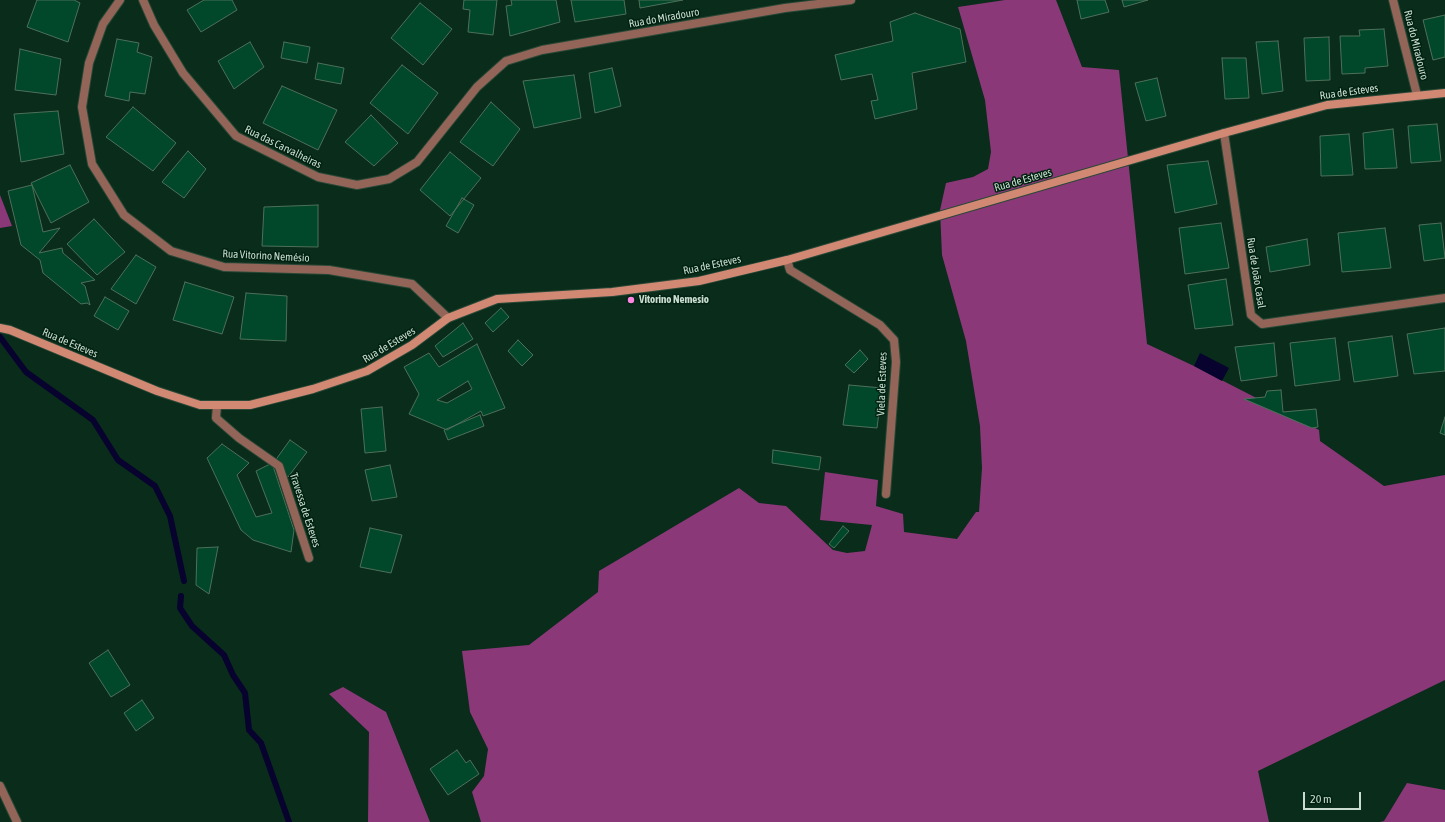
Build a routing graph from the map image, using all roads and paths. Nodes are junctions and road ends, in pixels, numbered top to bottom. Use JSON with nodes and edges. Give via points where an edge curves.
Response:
{"nodes":[{"id":1,"x":120,"y":0,"type":"edge"},
{"id":2,"x":143,"y":0,"type":"edge"},
{"id":3,"x":851,"y":0,"type":"edge"},
{"id":4,"x":1393,"y":0,"type":"edge"},
{"id":5,"x":506,"y":61,"type":"joint"},
{"id":6,"x":1445,"y":93,"type":"edge"},
{"id":7,"x":1417,"y":95,"type":"junction"},
{"id":8,"x":1224,"y":133,"type":"junction"},
{"id":9,"x":787,"y":260,"type":"junction"},
{"id":10,"x":1445,"y":298,"type":"edge"},
{"id":11,"x":448,"y":318,"type":"junction"},
{"id":12,"x":0,"y":328,"type":"edge"},
{"id":13,"x":217,"y":405,"type":"junction"},
{"id":14,"x":886,"y":494,"type":"dead end"},
{"id":15,"x":309,"y":558,"type":"dead end"},
{"id":16,"x":0,"y":786,"type":"edge"},
{"id":17,"x":17,"y":822,"type":"edge"}],
"edges":[{"from":1,"to":11,"type":"street","name":"Rua Vitorino Nemésio","via":[[103,24],[90,63],[82,107],[92,164],[124,215],[171,251],[224,266],[329,270],[412,284]]},
{"from":2,"to":5,"type":"street","name":"Rua das Carvalheiras","via":[[154,25],[183,73],[236,136],[318,177],[357,185],[389,179],[417,162],[477,88]]},
{"from":3,"to":5,"type":"street","name":"Rua do Miradouro","via":[[785,8],[542,50]]},
{"from":4,"to":7,"type":"street","name":"Rua do Miradouro"},
{"from":6,"to":7,"type":"street","name":"Rua de Esteves"},
{"from":7,"to":8,"type":"street","name":"Rua de Esteves","via":[[1327,105]]},
{"from":8,"to":9,"type":"street","name":"Rua de Esteves"},
{"from":8,"to":10,"type":"street","name":"Rua de João Casal","via":[[1251,315],[1262,324]]},
{"from":9,"to":11,"type":"street","name":"Rua de Esteves","via":[[699,281],[612,292],[497,299]]},
{"from":9,"to":14,"type":"street","name":"Viela de Esteves","via":[[790,270],[880,325],[894,340],[896,362]]},
{"from":11,"to":13,"type":"street","name":"Rua de Esteves","via":[[412,345],[367,371],[313,389],[250,405]]},
{"from":12,"to":13,"type":"street","name":"Rua de Esteves","via":[[156,391],[200,405]]},
{"from":13,"to":15,"type":"street","name":"Travessa de Esteves","via":[[216,418],[279,466]]},
{"from":16,"to":17,"type":"street"}]}
